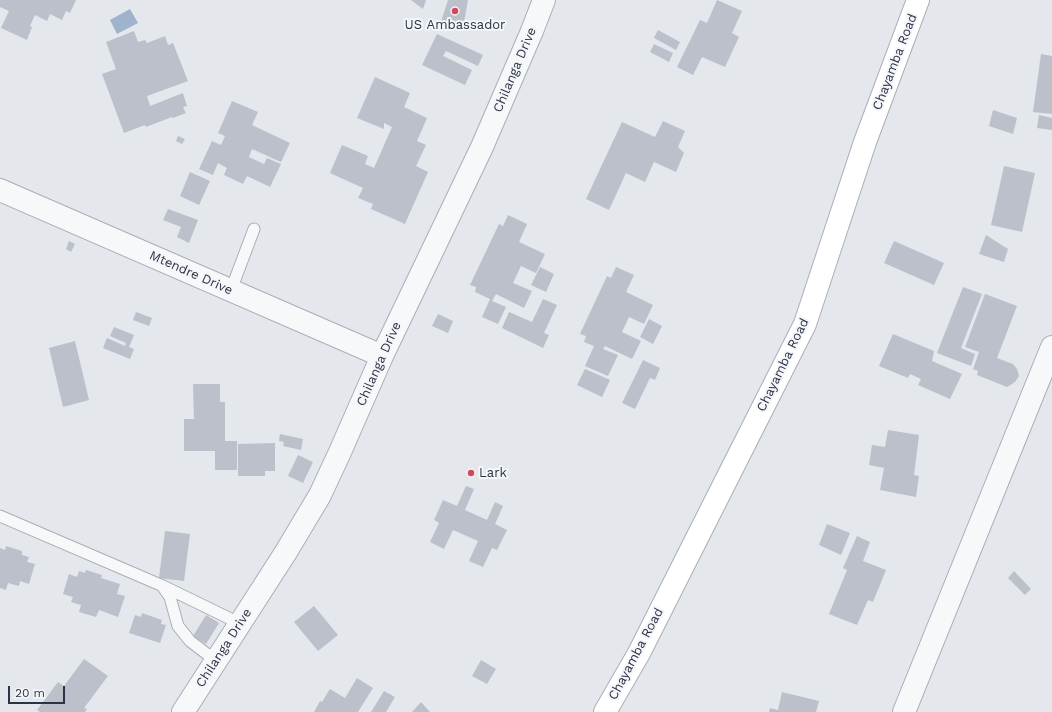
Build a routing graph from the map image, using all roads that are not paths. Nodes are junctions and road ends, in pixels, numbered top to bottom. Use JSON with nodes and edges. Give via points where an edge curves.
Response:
{"nodes":[{"id":1,"x":544,"y":0,"type":"edge"},
{"id":2,"x":918,"y":0,"type":"edge"},
{"id":3,"x":0,"y":190,"type":"edge"},
{"id":4,"x":254,"y":229,"type":"dead end"},
{"id":5,"x":231,"y":290,"type":"junction"},
{"id":6,"x":1052,"y":347,"type":"edge"},
{"id":7,"x":382,"y":356,"type":"junction"},
{"id":8,"x":0,"y":516,"type":"edge"},
{"id":9,"x":163,"y":586,"type":"junction"},
{"id":10,"x":239,"y":624,"type":"junction"},
{"id":11,"x":216,"y":661,"type":"junction"},
{"id":12,"x":183,"y":712,"type":"edge"},
{"id":13,"x":605,"y":712,"type":"edge"},
{"id":14,"x":904,"y":712,"type":"edge"}],
"edges":[{"from":1,"to":7,"type":"street","name":"Chilanga Drive","via":[[482,147]]},
{"from":2,"to":13,"type":"street","name":"Chayamba Road","via":[[865,142],[805,324],[639,653]]},
{"from":3,"to":5,"type":"street","name":"Mtendre Drive"},
{"from":4,"to":5,"type":"lane"},
{"from":5,"to":7,"type":"street","name":"Mtendre Drive"},
{"from":6,"to":14,"type":"street"},
{"from":7,"to":10,"type":"street","name":"Chilanga Drive","via":[[320,495]]},
{"from":8,"to":9,"type":"lane"},
{"from":9,"to":10,"type":"lane"},
{"from":9,"to":11,"type":"lane","via":[[170,597],[178,626],[190,641]]},
{"from":10,"to":11,"type":"street","name":"Chilanga Drive"},
{"from":11,"to":12,"type":"street","name":"Chilanga Drive"}]}
